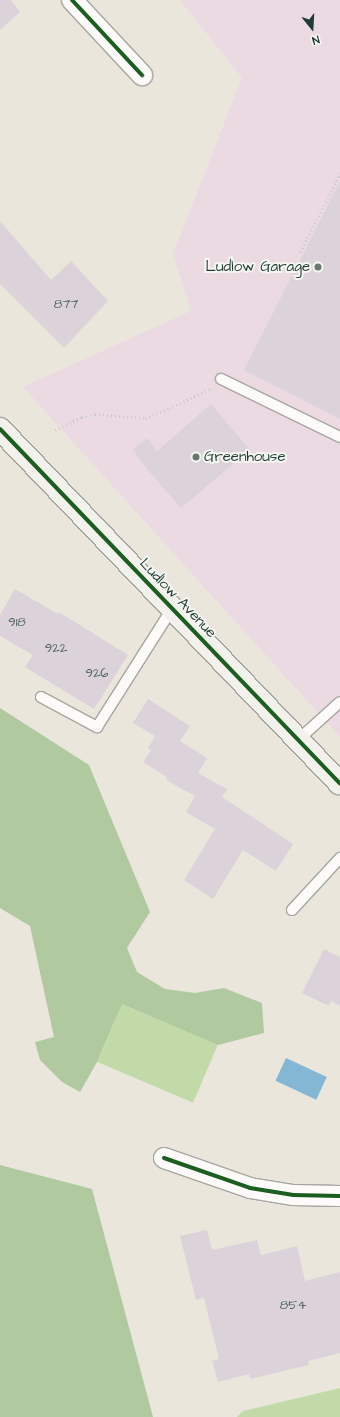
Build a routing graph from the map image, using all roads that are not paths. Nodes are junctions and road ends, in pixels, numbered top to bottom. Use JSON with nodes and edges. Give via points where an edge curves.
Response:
{"nodes":[{"id":1,"x":72,"y":0,"type":"edge"},
{"id":2,"x":142,"y":75,"type":"dead end"},
{"id":3,"x":221,"y":379,"type":"road end"},
{"id":4,"x":0,"y":429,"type":"edge"},
{"id":5,"x":340,"y":437,"type":"edge"},
{"id":6,"x":0,"y":454,"type":"edge"},
{"id":7,"x":24,"y":455,"type":"junction"},
{"id":8,"x":172,"y":609,"type":"junction"},
{"id":9,"x":41,"y":697,"type":"dead end"},
{"id":10,"x":340,"y":702,"type":"edge"},
{"id":11,"x":298,"y":739,"type":"junction"},
{"id":12,"x":340,"y":783,"type":"edge"},
{"id":13,"x":340,"y":858,"type":"edge"},
{"id":14,"x":292,"y":910,"type":"dead end"},
{"id":15,"x":164,"y":1158,"type":"dead end"},
{"id":16,"x":340,"y":1196,"type":"edge"}],
"edges":[{"from":1,"to":2,"type":"street"},
{"from":3,"to":5,"type":"lane"},
{"from":4,"to":7,"type":"main road","name":"Ludlow Avenue"},
{"from":6,"to":7,"type":"main road"},
{"from":7,"to":8,"type":"main road","name":"Ludlow Avenue"},
{"from":8,"to":9,"type":"lane","via":[[97,727]]},
{"from":8,"to":11,"type":"main road","name":"Ludlow Avenue"},
{"from":10,"to":11,"type":"lane"},
{"from":11,"to":12,"type":"main road","name":"Ludlow Avenue"},
{"from":13,"to":14,"type":"lane"},
{"from":15,"to":16,"type":"street","via":[[250,1188],[293,1194]]}]}
